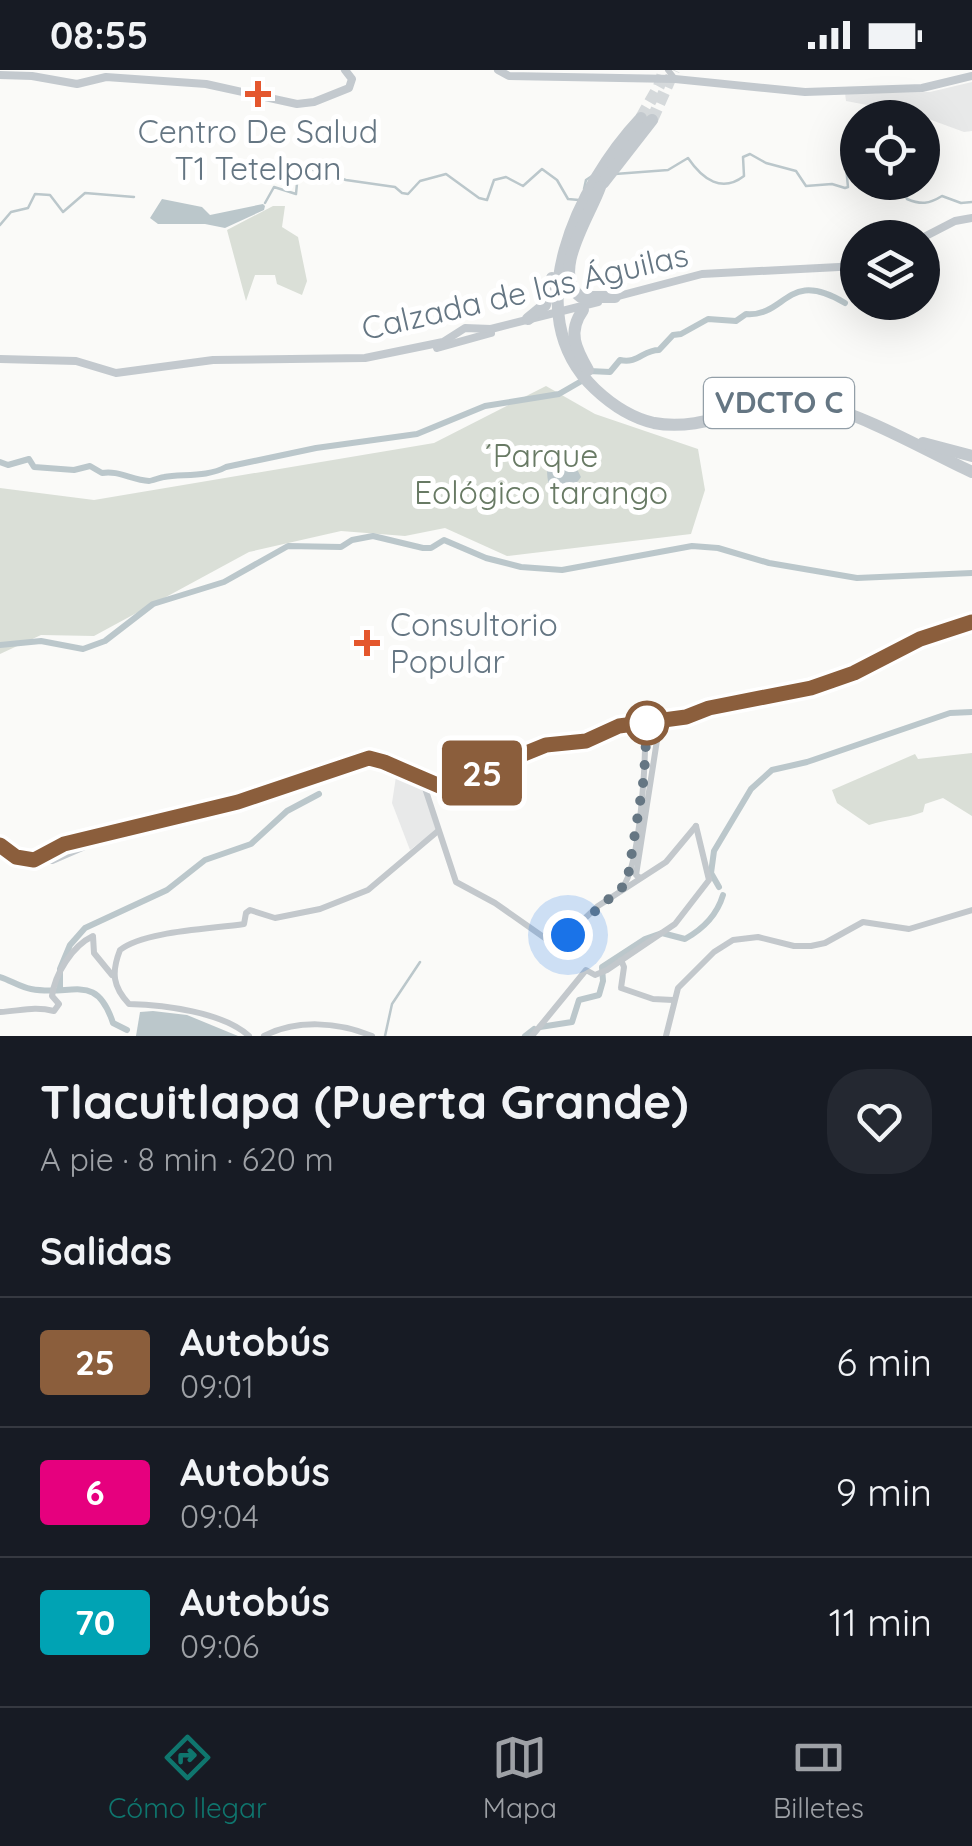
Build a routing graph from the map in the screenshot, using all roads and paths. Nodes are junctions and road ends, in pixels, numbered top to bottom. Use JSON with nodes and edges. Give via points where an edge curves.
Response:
{"nodes":[{"id":1,"x":346,"y":70,"type":"edge"},
{"id":2,"x":498,"y":70,"type":"edge"},
{"id":3,"x":668,"y":70,"type":"edge"},
{"id":4,"x":0,"y":75,"type":"edge"},
{"id":5,"x":972,"y":76,"type":"edge"},
{"id":6,"x":675,"y":78,"type":"junction"},
{"id":7,"x":967,"y":219,"type":"edge"},
{"id":8,"x":940,"y":230,"type":"edge"},
{"id":9,"x":564,"y":259,"type":"junction"},
{"id":10,"x":840,"y":268,"type":"edge"},
{"id":11,"x":840,"y":268,"type":"edge"},
{"id":12,"x":644,"y":283,"type":"dead end"},
{"id":13,"x":622,"y":295,"type":"junction"},
{"id":14,"x":574,"y":309,"type":"junction"},
{"id":15,"x":551,"y":319,"type":"junction"},
{"id":16,"x":528,"y":321,"type":"junction"},
{"id":17,"x":451,"y":341,"type":"junction"},
{"id":18,"x":568,"y":346,"type":"junction"},
{"id":19,"x":0,"y":359,"type":"edge"},
{"id":20,"x":204,"y":362,"type":"junction"},
{"id":21,"x":632,"y":413,"type":"junction"},
{"id":22,"x":906,"y":437,"type":"junction"},
{"id":23,"x":972,"y":456,"type":"edge"},
{"id":24,"x":972,"y":472,"type":"edge"},
{"id":25,"x":972,"y":622,"type":"edge"},
{"id":26,"x":660,"y":721,"type":"junction"},
{"id":27,"x":645,"y":723,"type":"junction"},
{"id":28,"x":422,"y":778,"type":"junction"},
{"id":29,"x":648,"y":778,"type":"junction"},
{"id":30,"x":438,"y":831,"type":"junction"},
{"id":31,"x":0,"y":845,"type":"edge"},
{"id":32,"x":640,"y":878,"type":"junction"},
{"id":33,"x":613,"y":897,"type":"junction"},
{"id":34,"x":972,"y":910,"type":"edge"},
{"id":35,"x":621,"y":960,"type":"junction"},
{"id":36,"x":113,"y":976,"type":"junction"},
{"id":37,"x":674,"y":1000,"type":"junction"},
{"id":38,"x":1,"y":1012,"type":"edge"},
{"id":39,"x":249,"y":1036,"type":"edge"},
{"id":40,"x":264,"y":1036,"type":"edge"},
{"id":41,"x":372,"y":1036,"type":"edge"},
{"id":42,"x":532,"y":1036,"type":"edge"},
{"id":43,"x":666,"y":1036,"type":"edge"}],
"edges":[{"from":1,"to":4,"type":"main road","via":[[350,88],[304,104],[206,84],[106,77],[77,84]]},
{"from":2,"to":6,"type":"main road","via":[[516,76]]},
{"from":3,"to":6,"type":"street"},
{"from":5,"to":6,"type":"main road","via":[[922,88],[806,92]]},
{"from":7,"to":8,"type":"main road"},
{"from":9,"to":9,"type":"highway","via":[[600,186],[646,119],[606,162],[571,220]]},
{"from":9,"to":14,"type":"highway"},
{"from":9,"to":16,"type":"highway","via":[[547,301]]},
{"from":9,"to":18,"type":"highway"},
{"from":10,"to":13,"type":"main road","name":"Calzada de las Águilas","via":[[702,274]]},
{"from":11,"to":14,"type":"main road","name":"Calzada de las Águilas","via":[[702,278]]},
{"from":12,"to":13,"type":"main road"},
{"from":13,"to":14,"type":"main road","name":"Calzada de las Águilas"},
{"from":13,"to":14,"type":"highway"},
{"from":14,"to":15,"type":"highway"},
{"from":14,"to":18,"type":"highway"},
{"from":15,"to":16,"type":"highway"},
{"from":15,"to":18,"type":"highway"},
{"from":16,"to":17,"type":"main road","name":"Calzada de las Águilas","via":[[480,332],[466,328]]},
{"from":17,"to":20,"type":"main road","name":"Calzada de las Águilas","via":[[368,358]]},
{"from":17,"to":20,"type":"main road","name":"Calzada de las Águilas","via":[[368,361]]},
{"from":18,"to":21,"type":"highway","number":"VDCTO C","via":[[574,372]]},
{"from":19,"to":20,"type":"main road","name":"Calzada de las Águilas","via":[[76,362],[116,373]]},
{"from":21,"to":22,"type":"highway","number":"VDCTO C","via":[[686,419],[802,397],[840,406]]},
{"from":21,"to":24,"type":"highway","number":"VDCTO C","via":[[686,425],[799,402],[837,410]]},
{"from":22,"to":23,"type":"highway"},
{"from":22,"to":24,"type":"highway","number":"VDCTO C"},
{"from":25,"to":26,"type":"main road","via":[[830,682]]},
{"from":26,"to":27,"type":"main road"},
{"from":26,"to":29,"type":"street"},
{"from":27,"to":28,"type":"main road","via":[[496,760],[464,792]]},
{"from":27,"to":29,"type":"street"},
{"from":28,"to":30,"type":"street"},
{"from":28,"to":31,"type":"main road","via":[[369,758],[180,822],[91,840],[52,860],[16,857]]},
{"from":29,"to":32,"type":"street"},
{"from":29,"to":33,"type":"street","via":[[627,883]]},
{"from":30,"to":33,"type":"street","via":[[459,885],[552,943]]},
{"from":30,"to":36,"type":"street","via":[[368,890],[303,913],[271,918],[253,909],[244,924],[127,945]]},
{"from":32,"to":33,"type":"street"},
{"from":32,"to":35,"type":"street","via":[[666,862],[696,826],[709,880],[664,933]]},
{"from":34,"to":37,"type":"street","via":[[909,929],[864,922],[818,945],[742,937],[714,952]]},
{"from":35,"to":37,"type":"street","via":[[621,988]]},
{"from":35,"to":42,"type":"street","via":[[603,972],[586,970]]},
{"from":36,"to":38,"type":"street","via":[[92,949],[93,936],[59,973],[54,1011],[32,1006]]},
{"from":36,"to":39,"type":"street","via":[[127,1002],[215,1016]]},
{"from":37,"to":43,"type":"street"},
{"from":40,"to":41,"type":"street","via":[[299,1025]]}]}
